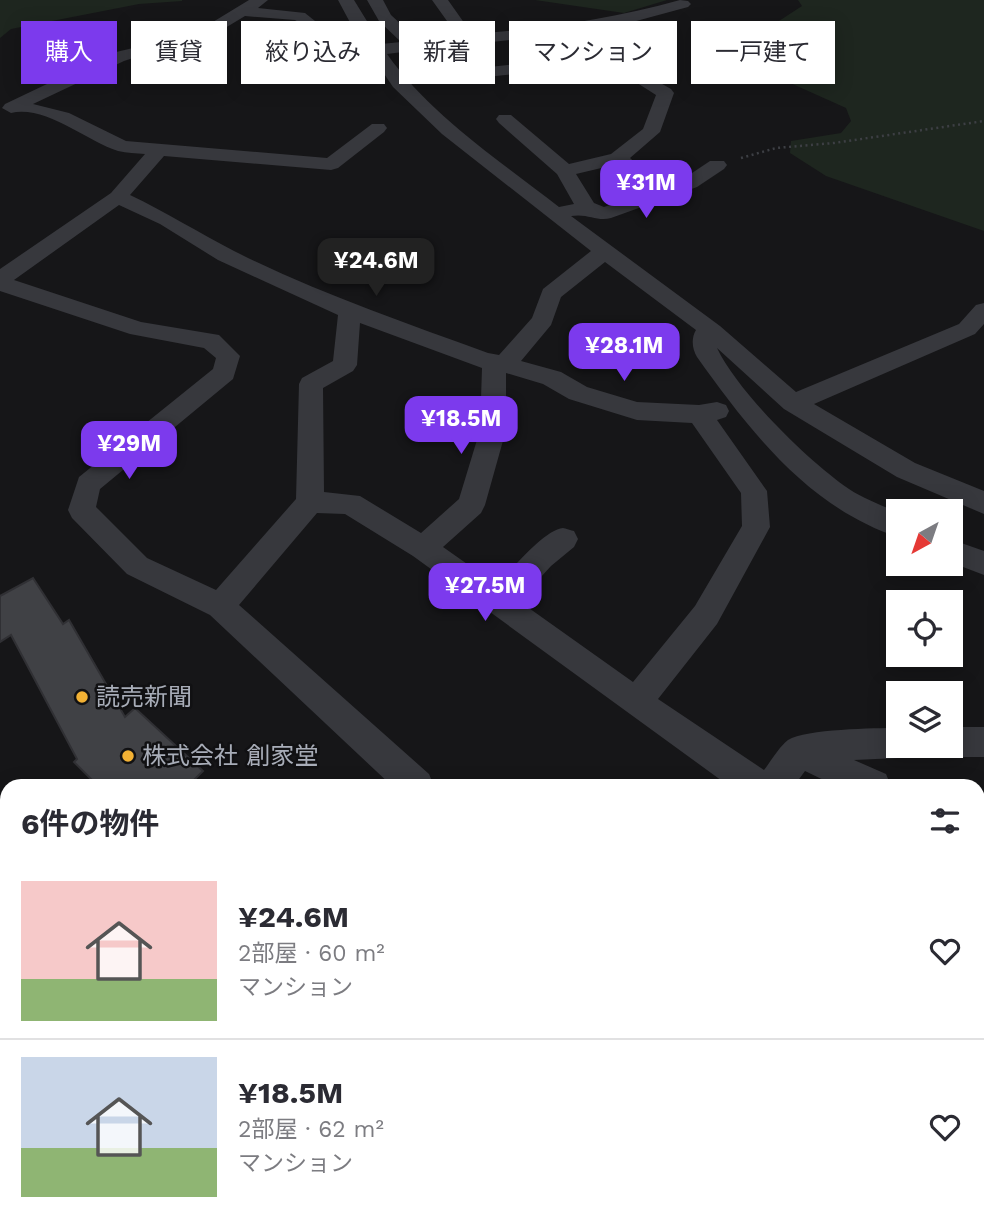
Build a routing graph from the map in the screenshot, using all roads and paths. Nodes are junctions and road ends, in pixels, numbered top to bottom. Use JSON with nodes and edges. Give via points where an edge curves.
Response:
{"nodes":[{"id":1,"x":260,"y":0,"type":"edge"},
{"id":2,"x":346,"y":0,"type":"edge"},
{"id":3,"x":376,"y":0,"type":"edge"},
{"id":4,"x":440,"y":0,"type":"edge"},
{"id":5,"x":683,"y":4,"type":"dead end"},
{"id":6,"x":243,"y":11,"type":"junction"},
{"id":7,"x":307,"y":21,"type":"edge"},
{"id":8,"x":359,"y":21,"type":"edge"},
{"id":9,"x":455,"y":21,"type":"edge"},
{"id":10,"x":399,"y":28,"type":"edge"},
{"id":11,"x":495,"y":37,"type":"edge"},
{"id":12,"x":385,"y":63,"type":"edge"},
{"id":13,"x":495,"y":72,"type":"edge"},
{"id":14,"x":9,"y":108,"type":"edge"},
{"id":15,"x":505,"y":119,"type":"dead end"},
{"id":16,"x":984,"y":121,"type":"edge"},
{"id":17,"x":378,"y":128,"type":"dead end"},
{"id":18,"x":159,"y":150,"type":"junction"},
{"id":19,"x":618,"y":159,"type":"junction"},
{"id":20,"x":717,"y":165,"type":"joint"},
{"id":21,"x":565,"y":170,"type":"junction"},
{"id":22,"x":658,"y":194,"type":"junction"},
{"id":23,"x":118,"y":197,"type":"junction"},
{"id":24,"x":586,"y":207,"type":"junction"},
{"id":25,"x":555,"y":214,"type":"junction"},
{"id":26,"x":606,"y":250,"type":"junction"},
{"id":27,"x":0,"y":281,"type":"edge"},
{"id":28,"x":984,"y":310,"type":"edge"},
{"id":29,"x":350,"y":311,"type":"junction"},
{"id":30,"x":712,"y":331,"type":"junction"},
{"id":31,"x":500,"y":363,"type":"junction"},
{"id":32,"x":793,"y":403,"type":"junction"},
{"id":33,"x":745,"y":406,"type":"junction"},
{"id":34,"x":699,"y":414,"type":"junction"},
{"id":35,"x":310,"y":502,"type":"junction"},
{"id":36,"x":984,"y":503,"type":"edge"},
{"id":37,"x":886,"y":520,"type":"edge"},
{"id":38,"x":564,"y":539,"type":"dead end"},
{"id":39,"x":423,"y":548,"type":"junction"},
{"id":40,"x":963,"y":555,"type":"edge"},
{"id":41,"x":984,"y":563,"type":"edge"},
{"id":42,"x":499,"y":601,"type":"junction"},
{"id":43,"x":220,"y":606,"type":"junction"},
{"id":44,"x":636,"y":702,"type":"junction"},
{"id":45,"x":984,"y":742,"type":"edge"},
{"id":46,"x":886,"y":743,"type":"edge"},
{"id":47,"x":963,"y":743,"type":"edge"},
{"id":48,"x":799,"y":752,"type":"junction"},
{"id":49,"x":398,"y":779,"type":"edge"},
{"id":50,"x":748,"y":779,"type":"edge"},
{"id":51,"x":778,"y":779,"type":"edge"},
{"id":52,"x":859,"y":779,"type":"edge"}],
"edges":[{"from":1,"to":6,"type":"street"},
{"from":2,"to":8,"type":"street"},
{"from":3,"to":10,"type":"street","via":[[385,18]]},
{"from":4,"to":9,"type":"street"},
{"from":5,"to":11,"type":"street","via":[[564,33]]},
{"from":6,"to":7,"type":"street","via":[[299,16]]},
{"from":6,"to":14,"type":"street","via":[[186,45],[160,54],[118,57]]},
{"from":12,"to":25,"type":"street","via":[[399,83],[449,130]]},
{"from":13,"to":19,"type":"street","via":[[580,62],[625,68],[664,93],[651,132]]},
{"from":14,"to":18,"type":"street","via":[[63,117],[122,146]]},
{"from":15,"to":21,"type":"street"},
{"from":16,"to":20,"type":"path","via":[[776,148]]},
{"from":17,"to":18,"type":"street","via":[[331,164]]},
{"from":18,"to":23,"type":"street"},
{"from":19,"to":21,"type":"street"},
{"from":19,"to":22,"type":"street"},
{"from":20,"to":22,"type":"street","via":[[690,183]]},
{"from":21,"to":24,"type":"street"},
{"from":22,"to":24,"type":"street","via":[[604,214]]},
{"from":23,"to":27,"type":"street"},
{"from":23,"to":29,"type":"street","via":[[226,255]]},
{"from":24,"to":25,"type":"street"},
{"from":25,"to":26,"type":"street"},
{"from":26,"to":30,"type":"street"},
{"from":26,"to":31,"type":"street","via":[[551,294],[544,320]]},
{"from":27,"to":43,"type":"street","via":[[138,329],[211,341],[228,356],[224,373],[88,484],[82,510],[137,566]]},
{"from":28,"to":32,"type":"street","via":[[967,329]]},
{"from":29,"to":31,"type":"street"},
{"from":29,"to":35,"type":"street","via":[[345,365],[311,384]]},
{"from":30,"to":32,"type":"street"},
{"from":30,"to":33,"type":"street","via":[[704,335],[705,351]]},
{"from":31,"to":34,"type":"street","via":[[637,411]]},
{"from":31,"to":39,"type":"street","via":[[493,430],[471,505]]},
{"from":32,"to":36,"type":"street","via":[[906,470]]},
{"from":33,"to":34,"type":"street"},
{"from":33,"to":37,"type":"street","via":[[790,455],[841,497]]},
{"from":34,"to":44,"type":"street","via":[[754,491],[756,527],[706,615]]},
{"from":35,"to":39,"type":"street","via":[[350,504]]},
{"from":35,"to":43,"type":"street"},
{"from":38,"to":42,"type":"street"},
{"from":39,"to":42,"type":"street"},
{"from":40,"to":41,"type":"street"},
{"from":42,"to":44,"type":"street"},
{"from":43,"to":49,"type":"street"},
{"from":44,"to":50,"type":"street"},
{"from":45,"to":47,"type":"street"},
{"from":46,"to":48,"type":"street"},
{"from":48,"to":51,"type":"street"},
{"from":48,"to":52,"type":"street"}]}
